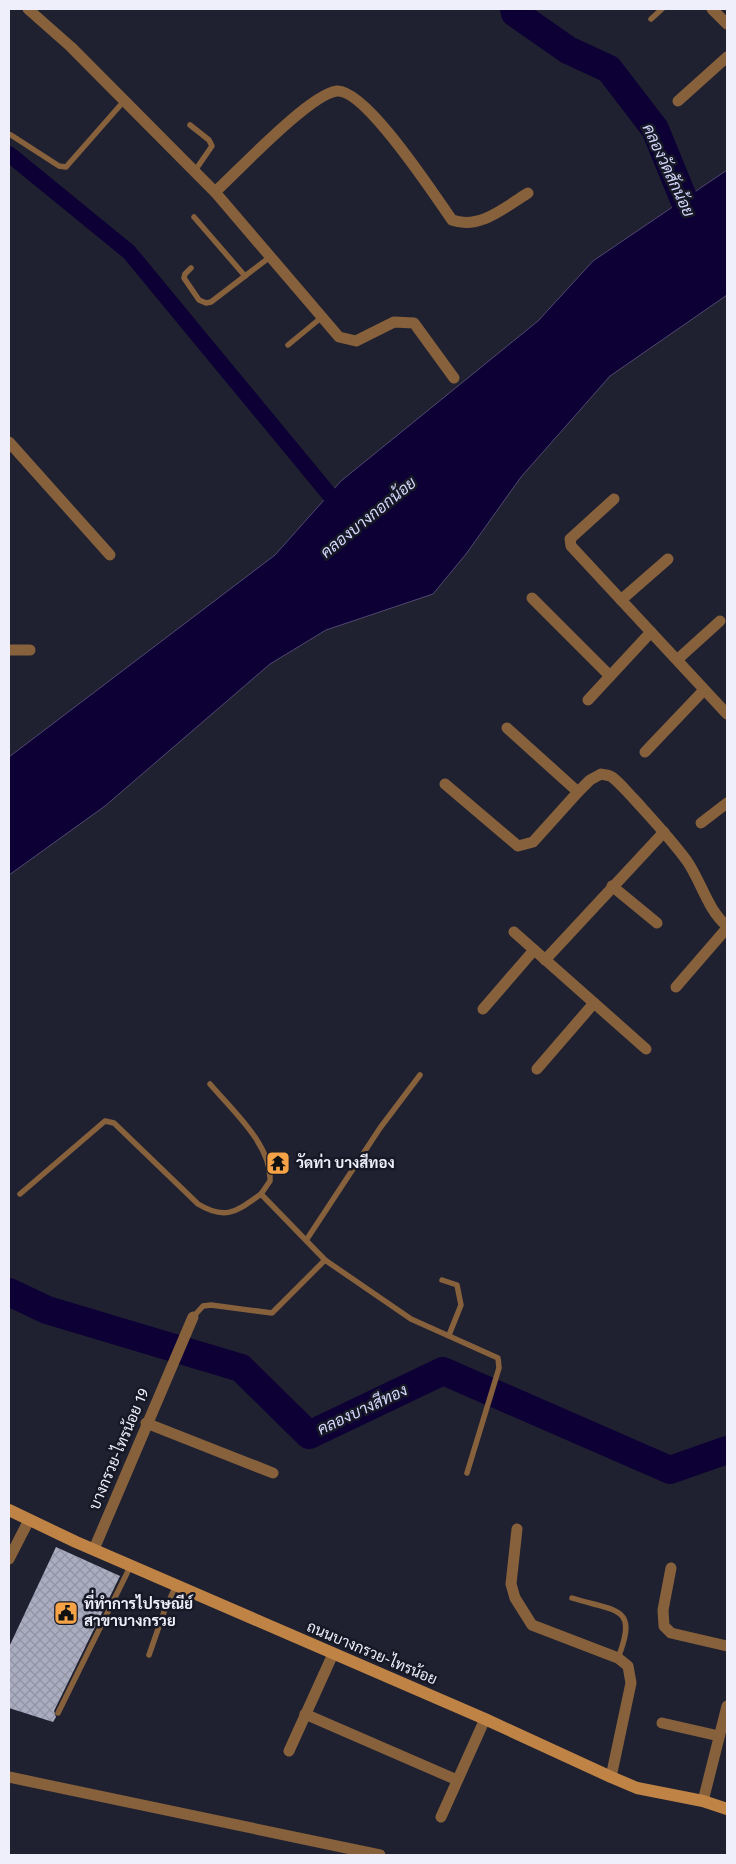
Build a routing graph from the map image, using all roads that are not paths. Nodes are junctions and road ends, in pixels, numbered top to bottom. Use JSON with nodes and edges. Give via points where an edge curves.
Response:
{"nodes":[{"id":1,"x":28,"y":9,"type":"edge"},
{"id":2,"x":662,"y":9,"type":"edge"},
{"id":3,"x":712,"y":9,"type":"edge"},
{"id":4,"x":651,"y":19,"type":"dead end"},
{"id":5,"x":727,"y":24,"type":"edge"},
{"id":6,"x":727,"y":57,"type":"edge"},
{"id":7,"x":124,"y":101,"type":"junction"},
{"id":8,"x":678,"y":101,"type":"dead end"},
{"id":9,"x":190,"y":125,"type":"dead end"},
{"id":10,"x":11,"y":135,"type":"dead end"},
{"id":11,"x":194,"y":172,"type":"junction"},
{"id":12,"x":215,"y":192,"type":"junction"},
{"id":13,"x":528,"y":193,"type":"dead end"},
{"id":14,"x":194,"y":217,"type":"dead end"},
{"id":15,"x":270,"y":257,"type":"junction"},
{"id":16,"x":191,"y":268,"type":"dead end"},
{"id":17,"x":245,"y":276,"type":"junction"},
{"id":18,"x":322,"y":317,"type":"junction"},
{"id":19,"x":288,"y":345,"type":"dead end"},
{"id":20,"x":454,"y":378,"type":"dead end"},
{"id":21,"x":9,"y":442,"type":"edge"},
{"id":22,"x":614,"y":499,"type":"dead end"},
{"id":23,"x":110,"y":555,"type":"dead end"},
{"id":24,"x":668,"y":559,"type":"dead end"},
{"id":25,"x":532,"y":598,"type":"dead end"},
{"id":26,"x":621,"y":600,"type":"junction"},
{"id":27,"x":720,"y":620,"type":"dead end"},
{"id":28,"x":651,"y":632,"type":"junction"},
{"id":29,"x":9,"y":650,"type":"edge"},
{"id":30,"x":30,"y":650,"type":"dead end"},
{"id":31,"x":678,"y":658,"type":"junction"},
{"id":32,"x":610,"y":676,"type":"junction"},
{"id":33,"x":704,"y":690,"type":"junction"},
{"id":34,"x":588,"y":700,"type":"dead end"},
{"id":35,"x":727,"y":714,"type":"edge"},
{"id":36,"x":507,"y":728,"type":"dead end"},
{"id":37,"x":645,"y":752,"type":"dead end"},
{"id":38,"x":445,"y":784,"type":"dead end"},
{"id":39,"x":578,"y":792,"type":"junction"},
{"id":40,"x":727,"y":803,"type":"edge"},
{"id":41,"x":701,"y":823,"type":"dead end"},
{"id":42,"x":664,"y":832,"type":"junction"},
{"id":43,"x":612,"y":886,"type":"junction"},
{"id":44,"x":657,"y":923,"type":"dead end"},
{"id":45,"x":727,"y":927,"type":"edge"},
{"id":46,"x":514,"y":932,"type":"dead end"},
{"id":47,"x":534,"y":950,"type":"junction"},
{"id":48,"x":545,"y":960,"type":"junction"},
{"id":49,"x":676,"y":987,"type":"dead end"},
{"id":50,"x":594,"y":1003,"type":"junction"},
{"id":51,"x":483,"y":1008,"type":"dead end"},
{"id":52,"x":646,"y":1049,"type":"dead end"},
{"id":53,"x":537,"y":1069,"type":"dead end"},
{"id":54,"x":420,"y":1075,"type":"dead end"},
{"id":55,"x":210,"y":1084,"type":"dead end"},
{"id":56,"x":20,"y":1194,"type":"dead end"},
{"id":57,"x":261,"y":1194,"type":"junction"},
{"id":58,"x":307,"y":1239,"type":"junction"},
{"id":59,"x":325,"y":1260,"type":"junction"},
{"id":60,"x":442,"y":1280,"type":"dead end"},
{"id":61,"x":193,"y":1317,"type":"joint"},
{"id":62,"x":449,"y":1335,"type":"junction"},
{"id":63,"x":146,"y":1423,"type":"junction"},
{"id":64,"x":273,"y":1473,"type":"dead end"},
{"id":65,"x":467,"y":1473,"type":"dead end"},
{"id":66,"x":9,"y":1510,"type":"edge"},
{"id":67,"x":29,"y":1520,"type":"junction"},
{"id":68,"x":517,"y":1528,"type":"dead end"},
{"id":69,"x":94,"y":1549,"type":"junction"},
{"id":70,"x":9,"y":1559,"type":"edge"},
{"id":71,"x":131,"y":1565,"type":"junction"},
{"id":72,"x":671,"y":1568,"type":"dead end"},
{"id":73,"x":177,"y":1584,"type":"junction"},
{"id":74,"x":572,"y":1598,"type":"dead end"},
{"id":75,"x":727,"y":1646,"type":"edge"},
{"id":76,"x":333,"y":1654,"type":"junction"},
{"id":77,"x":149,"y":1655,"type":"dead end"},
{"id":78,"x":618,"y":1658,"type":"junction"},
{"id":79,"x":727,"y":1706,"type":"edge"},
{"id":80,"x":58,"y":1713,"type":"dead end"},
{"id":81,"x":305,"y":1714,"type":"junction"},
{"id":82,"x":485,"y":1720,"type":"junction"},
{"id":83,"x":662,"y":1723,"type":"dead end"},
{"id":84,"x":720,"y":1736,"type":"junction"},
{"id":85,"x":289,"y":1751,"type":"dead end"},
{"id":86,"x":9,"y":1777,"type":"edge"},
{"id":87,"x":611,"y":1777,"type":"junction"},
{"id":88,"x":457,"y":1780,"type":"junction"},
{"id":89,"x":703,"y":1801,"type":"junction"},
{"id":90,"x":727,"y":1809,"type":"edge"},
{"id":91,"x":441,"y":1817,"type":"dead end"},
{"id":92,"x":356,"y":1853,"type":"edge"},
{"id":93,"x":380,"y":1855,"type":"edge"}],
"edges":[{"from":1,"to":7,"type":"street"},
{"from":2,"to":4,"type":"lane"},
{"from":3,"to":5,"type":"street"},
{"from":6,"to":8,"type":"street"},
{"from":7,"to":10,"type":"lane","via":[[66,167],[59,166]]},
{"from":7,"to":11,"type":"street"},
{"from":9,"to":11,"type":"lane","via":[[212,146]]},
{"from":11,"to":12,"type":"street"},
{"from":12,"to":13,"type":"street","via":[[310,105],[337,91],[359,101],[394,138],[452,220],[462,223],[483,220]]},
{"from":12,"to":15,"type":"street"},
{"from":14,"to":17,"type":"lane"},
{"from":15,"to":17,"type":"lane"},
{"from":15,"to":18,"type":"street"},
{"from":16,"to":17,"type":"lane","via":[[184,278],[199,300],[206,303]]},
{"from":18,"to":19,"type":"lane"},
{"from":18,"to":20,"type":"street","via":[[339,337],[356,341],[394,322],[414,323]]},
{"from":21,"to":23,"type":"street"},
{"from":22,"to":26,"type":"street","via":[[570,539],[575,551]]},
{"from":24,"to":26,"type":"street"},
{"from":25,"to":32,"type":"street"},
{"from":26,"to":28,"type":"street"},
{"from":27,"to":31,"type":"street"},
{"from":28,"to":31,"type":"street"},
{"from":28,"to":32,"type":"street"},
{"from":29,"to":30,"type":"street"},
{"from":31,"to":33,"type":"street"},
{"from":32,"to":34,"type":"street"},
{"from":33,"to":35,"type":"street"},
{"from":33,"to":37,"type":"street"},
{"from":36,"to":39,"type":"street"},
{"from":38,"to":39,"type":"street","via":[[518,846],[533,842]]},
{"from":39,"to":42,"type":"street","via":[[601,774],[611,776]]},
{"from":40,"to":41,"type":"street"},
{"from":42,"to":43,"type":"street"},
{"from":42,"to":45,"type":"street","via":[[687,861],[718,918]]},
{"from":43,"to":44,"type":"street"},
{"from":43,"to":48,"type":"street"},
{"from":45,"to":49,"type":"street"},
{"from":46,"to":47,"type":"street"},
{"from":47,"to":48,"type":"street"},
{"from":47,"to":51,"type":"street"},
{"from":48,"to":50,"type":"street"},
{"from":50,"to":52,"type":"street"},
{"from":50,"to":53,"type":"street"},
{"from":54,"to":58,"type":"lane","via":[[380,1128]]},
{"from":55,"to":57,"type":"lane","via":[[261,1146],[268,1161],[270,1181]]},
{"from":56,"to":57,"type":"lane","via":[[105,1121],[114,1123],[198,1204],[211,1212],[226,1214],[237,1211]]},
{"from":57,"to":58,"type":"lane"},
{"from":58,"to":59,"type":"lane"},
{"from":59,"to":61,"type":"lane","via":[[272,1313],[211,1305],[203,1306]]},
{"from":59,"to":62,"type":"lane","via":[[411,1319]]},
{"from":60,"to":62,"type":"lane","via":[[457,1285],[461,1305]]},
{"from":61,"to":63,"type":"street","name":"บางกรวย-ไทรน้อย 19"},
{"from":62,"to":65,"type":"lane","via":[[495,1356],[500,1362]]},
{"from":63,"to":64,"type":"street"},
{"from":63,"to":69,"type":"street","name":"บางกรวย-ไทรน้อย 19"},
{"from":66,"to":67,"type":"main road","name":"ถนนบางกรวย-ไทรน้อย"},
{"from":67,"to":69,"type":"main road","name":"ถนนบางกรวย-ไทรน้อย"},
{"from":67,"to":70,"type":"street"},
{"from":68,"to":78,"type":"street","via":[[511,1584],[515,1598],[532,1625]]},
{"from":69,"to":71,"type":"main road","name":"ถนนบางกรวย-ไทรน้อย"},
{"from":71,"to":73,"type":"main road","name":"ถนนบางกรวย-ไทรน้อย"},
{"from":71,"to":80,"type":"lane"},
{"from":72,"to":75,"type":"street","via":[[663,1610],[664,1626],[671,1633]]},
{"from":73,"to":76,"type":"main road","name":"ถนนบางกรวย-ไทรน้อย"},
{"from":73,"to":77,"type":"lane"},
{"from":74,"to":78,"type":"lane","via":[[622,1614],[627,1622],[627,1635]]},
{"from":76,"to":81,"type":"street"},
{"from":76,"to":82,"type":"main road","name":"ถนนบางกรวย-ไทรน้อย"},
{"from":78,"to":87,"type":"street","via":[[628,1666],[631,1683]]},
{"from":79,"to":84,"type":"street"},
{"from":81,"to":85,"type":"street"},
{"from":81,"to":88,"type":"street"},
{"from":82,"to":87,"type":"main road","name":"ถนนบางกรวย-ไทรน้อย"},
{"from":82,"to":88,"type":"street"},
{"from":83,"to":84,"type":"street"},
{"from":84,"to":89,"type":"street"},
{"from":86,"to":92,"type":"street"},
{"from":87,"to":89,"type":"main road","name":"ถนนบางกรวย-ไทรน้อย","via":[[637,1788]]},
{"from":88,"to":91,"type":"street"},
{"from":89,"to":90,"type":"main road","name":"ถนนบางกรวย-ไทรน้อย"},
{"from":92,"to":93,"type":"street"}]}
